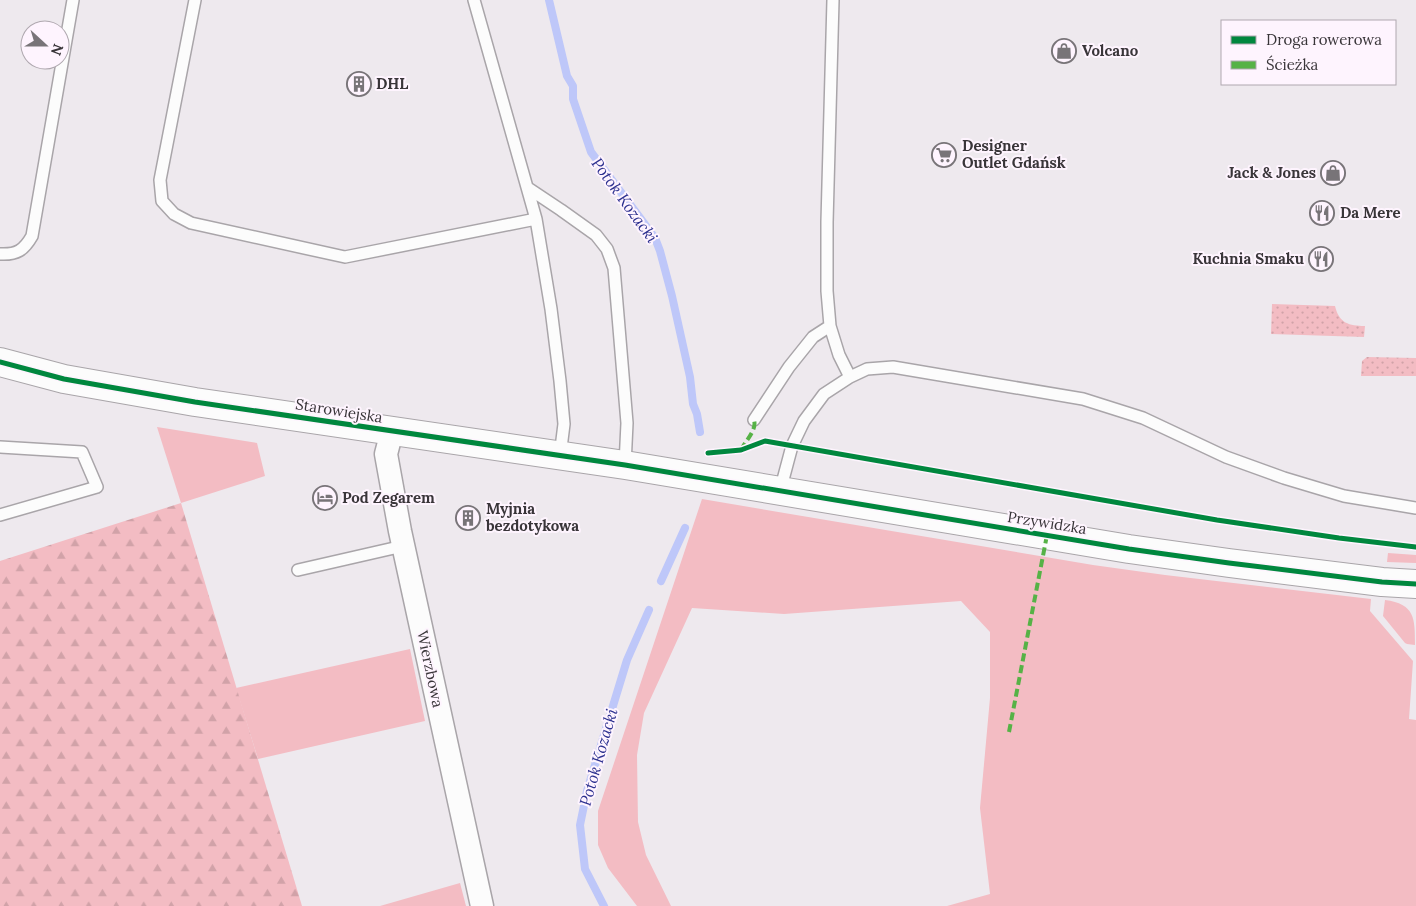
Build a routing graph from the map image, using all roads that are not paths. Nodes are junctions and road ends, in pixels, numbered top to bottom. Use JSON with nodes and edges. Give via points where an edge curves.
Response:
{"nodes":[{"id":1,"x":73,"y":0,"type":"edge"},
{"id":2,"x":195,"y":0,"type":"edge"},
{"id":3,"x":474,"y":0,"type":"edge"},
{"id":4,"x":833,"y":0,"type":"edge"},
{"id":5,"x":528,"y":188,"type":"junction"},
{"id":6,"x":536,"y":219,"type":"junction"},
{"id":7,"x":0,"y":254,"type":"edge"},
{"id":8,"x":830,"y":326,"type":"junction"},
{"id":9,"x":0,"y":362,"type":"edge"},
{"id":10,"x":850,"y":377,"type":"junction"},
{"id":11,"x":754,"y":420,"type":"dead end"},
{"id":12,"x":392,"y":431,"type":"junction"},
{"id":13,"x":0,"y":447,"type":"edge"},
{"id":14,"x":560,"y":456,"type":"junction"},
{"id":15,"x":625,"y":465,"type":"junction"},
{"id":16,"x":676,"y":474,"type":"joint"},
{"id":17,"x":780,"y":492,"type":"junction"},
{"id":18,"x":1416,"y":508,"type":"edge"},
{"id":19,"x":0,"y":515,"type":"edge"},
{"id":20,"x":403,"y":546,"type":"junction"},
{"id":21,"x":298,"y":570,"type":"dead end"},
{"id":22,"x":1416,"y":584,"type":"edge"},
{"id":23,"x":482,"y":906,"type":"edge"}],
"edges":[{"from":1,"to":7,"type":"lane","via":[[32,236],[26,247],[16,253]]},
{"from":2,"to":6,"type":"lane","via":[[160,180],[162,201],[174,214],[190,223],[345,257]]},
{"from":3,"to":5,"type":"lane"},
{"from":4,"to":8,"type":"lane","via":[[827,222]]},
{"from":5,"to":6,"type":"lane"},
{"from":5,"to":15,"type":"lane","via":[[596,235],[614,268],[627,423]]},
{"from":6,"to":14,"type":"lane","via":[[562,398],[564,424]]},
{"from":8,"to":10,"type":"lane"},
{"from":8,"to":11,"type":"lane","via":[[813,338],[795,360]]},
{"from":9,"to":12,"type":"street","name":"Starowiejska","via":[[64,379],[130,391]]},
{"from":10,"to":17,"type":"lane","via":[[824,394],[804,421],[792,446]]},
{"from":10,"to":18,"type":"lane","via":[[867,369],[893,367],[1083,399],[1143,418],[1226,457],[1284,478],[1344,496]]},
{"from":12,"to":14,"type":"street","name":"Starowiejska"},
{"from":12,"to":20,"type":"street","name":"Wierzbowa","via":[[386,454]]},
{"from":13,"to":19,"type":"lane","via":[[82,452],[97,487]]},
{"from":14,"to":15,"type":"street","name":"Starowiejska"},
{"from":15,"to":16,"type":"street","name":"Starowiejska"},
{"from":16,"to":17,"type":"street","name":"Przywidzka"},
{"from":17,"to":22,"type":"street","name":"Przywidzka","via":[[1129,549]]},
{"from":20,"to":21,"type":"lane"},
{"from":20,"to":23,"type":"street","name":"Wierzbowa"}]}
